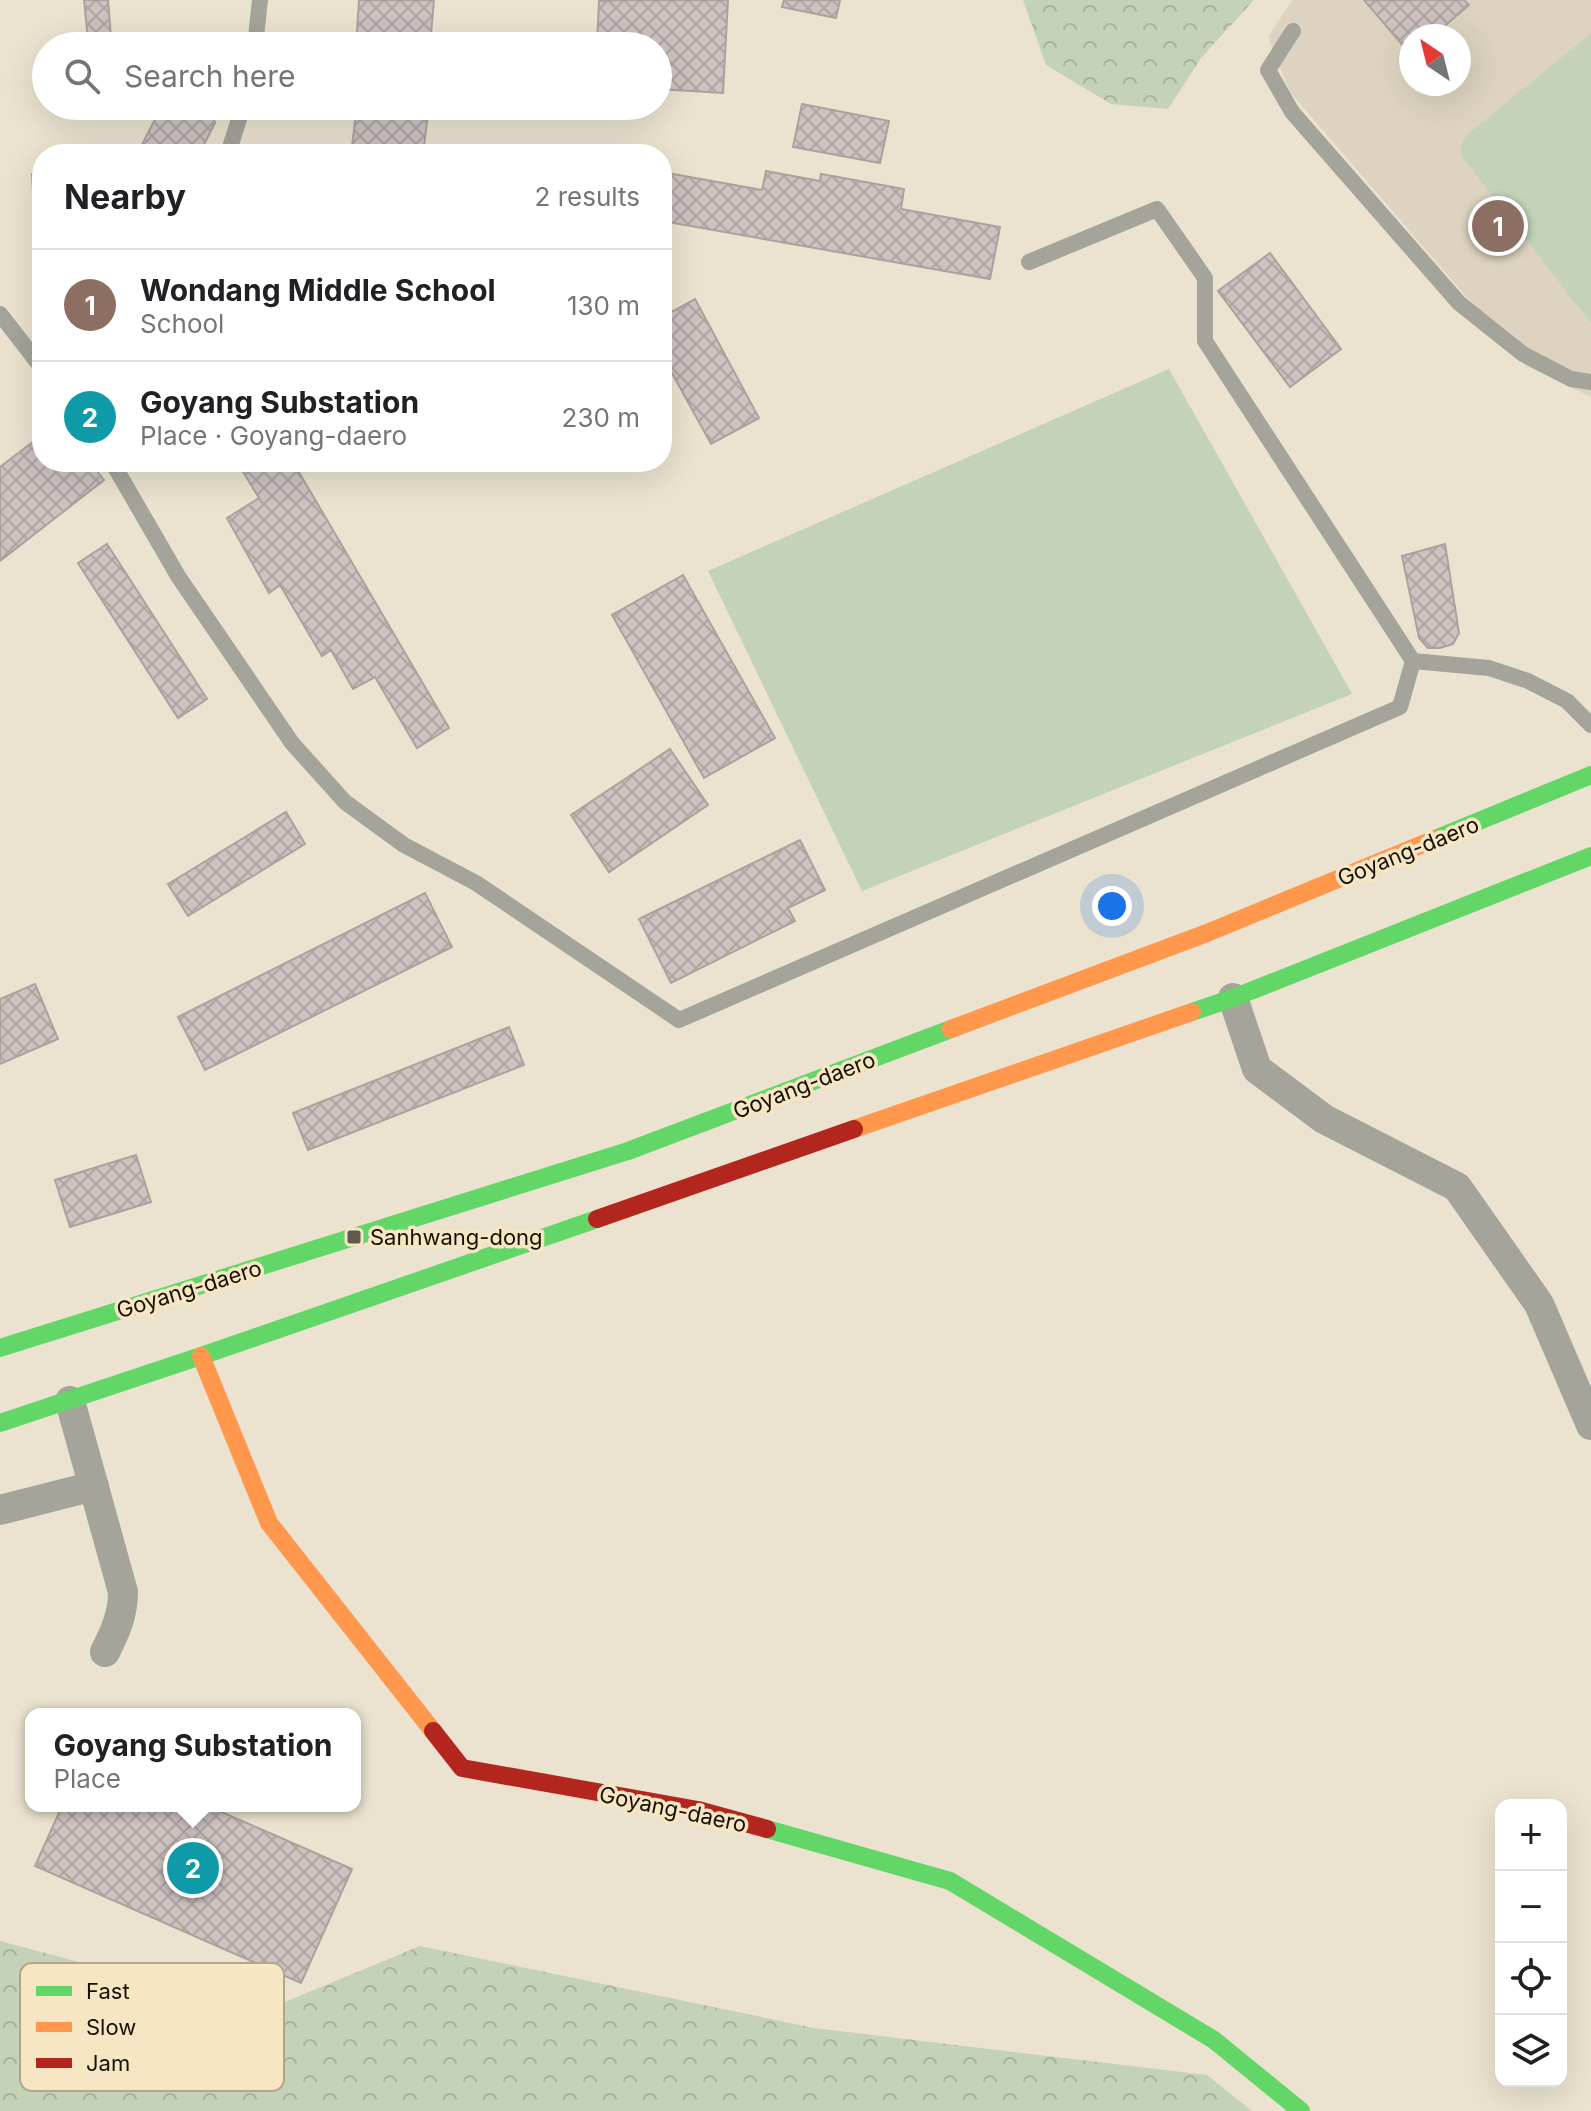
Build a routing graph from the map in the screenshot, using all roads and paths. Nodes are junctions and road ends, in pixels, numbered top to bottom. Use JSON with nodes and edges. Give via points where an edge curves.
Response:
{"nodes":[{"id":1,"x":260,"y":0,"type":"edge"},
{"id":2,"x":1293,"y":31,"type":"dead end"},
{"id":3,"x":257,"y":32,"type":"edge"},
{"id":4,"x":239,"y":120,"type":"edge"},
{"id":5,"x":231,"y":144,"type":"edge"},
{"id":6,"x":1029,"y":262,"type":"dead end"},
{"id":7,"x":0,"y":314,"type":"edge"},
{"id":8,"x":32,"y":355,"type":"edge"},
{"id":9,"x":1591,"y":382,"type":"edge"},
{"id":10,"x":121,"y":472,"type":"edge"},
{"id":11,"x":1413,"y":661,"type":"junction"},
{"id":12,"x":1591,"y":725,"type":"edge"},
{"id":13,"x":1591,"y":775,"type":"edge"},
{"id":14,"x":1591,"y":856,"type":"edge"},
{"id":15,"x":1233,"y":998,"type":"junction"},
{"id":16,"x":0,"y":1348,"type":"edge"},
{"id":17,"x":201,"y":1356,"type":"junction"},
{"id":18,"x":70,"y":1401,"type":"junction"},
{"id":19,"x":0,"y":1423,"type":"edge"},
{"id":20,"x":1591,"y":1425,"type":"edge"},
{"id":21,"x":94,"y":1486,"type":"junction"},
{"id":22,"x":0,"y":1510,"type":"edge"},
{"id":23,"x":105,"y":1652,"type":"dead end"},
{"id":24,"x":1301,"y":2111,"type":"edge"}],
"edges":[{"from":1,"to":3,"type":"lane"},
{"from":2,"to":9,"type":"lane","via":[[1268,70],[1292,112],[1459,303],[1523,354],[1571,379]]},
{"from":4,"to":5,"type":"lane"},
{"from":6,"to":11,"type":"lane","via":[[1157,209],[1205,278],[1205,341]]},
{"from":7,"to":8,"type":"lane"},
{"from":10,"to":11,"type":"lane","via":[[178,576],[292,743],[345,802],[679,1020],[1400,707]]},
{"from":11,"to":12,"type":"lane","via":[[1489,668],[1528,681],[1567,701]]},
{"from":13,"to":16,"type":"main road","name":"Goyang-daero","via":[[1207,933],[628,1151]]},
{"from":14,"to":15,"type":"main road"},
{"from":15,"to":17,"type":"main road"},
{"from":15,"to":20,"type":"street","via":[[1257,1069],[1324,1119],[1457,1187],[1539,1304]]},
{"from":17,"to":18,"type":"main road"},
{"from":17,"to":24,"type":"main road","name":"Goyang-daero","via":[[269,1523],[462,1768],[698,1810],[950,1881],[1214,2040]]},
{"from":18,"to":19,"type":"main road"},
{"from":18,"to":21,"type":"street"},
{"from":21,"to":22,"type":"street"},
{"from":21,"to":23,"type":"street","via":[[123,1592],[119,1624]]}]}
